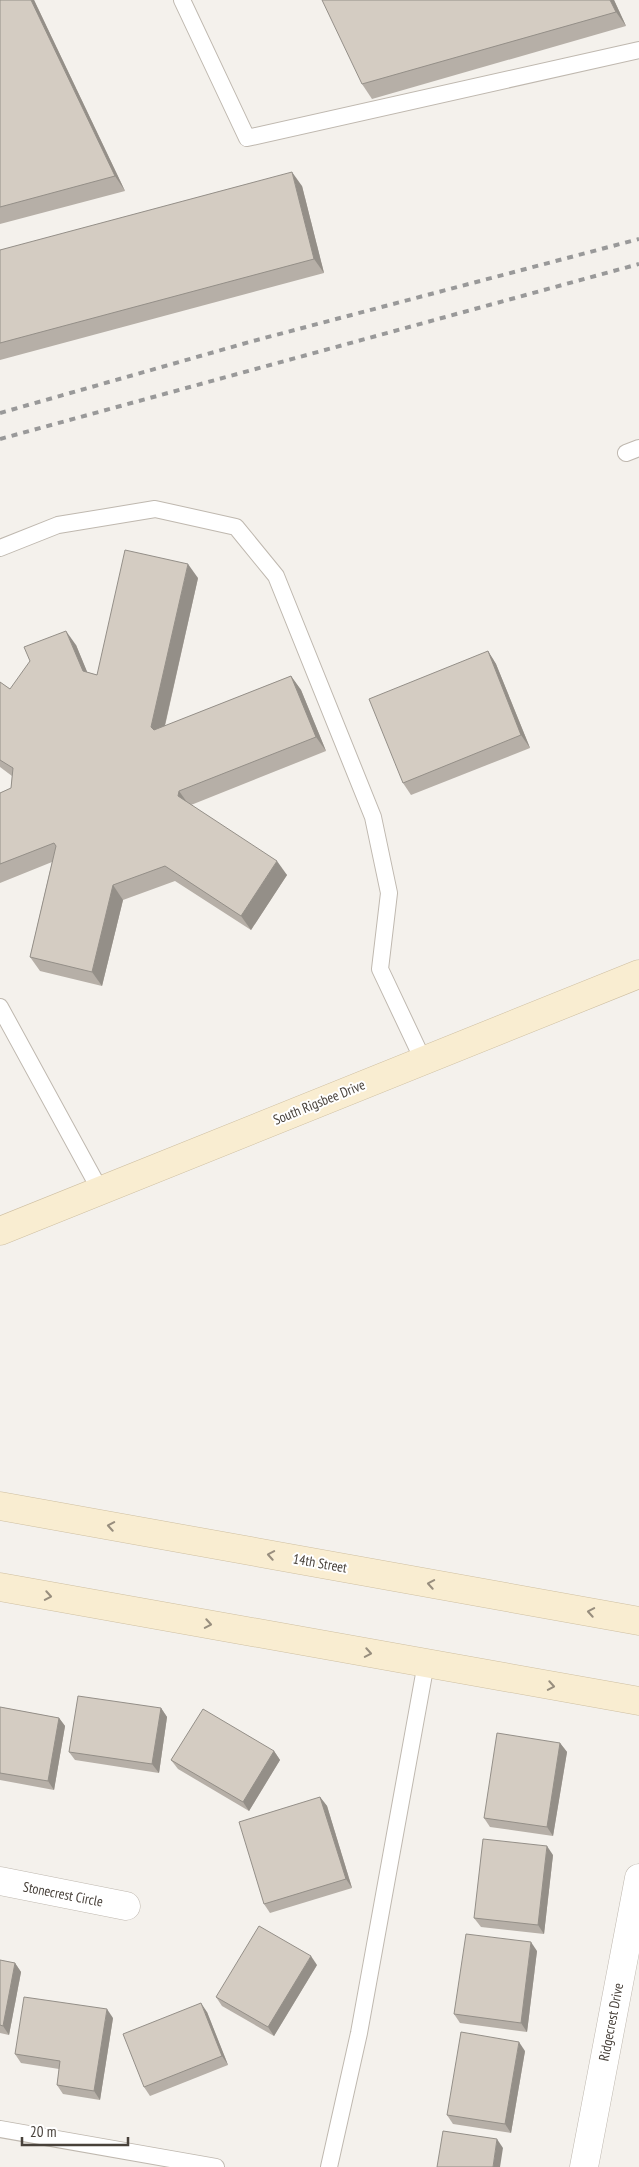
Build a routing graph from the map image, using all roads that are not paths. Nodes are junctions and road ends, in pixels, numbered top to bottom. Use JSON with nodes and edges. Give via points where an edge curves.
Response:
{"nodes":[{"id":1,"x":182,"y":0,"type":"edge"},
{"id":2,"x":639,"y":50,"type":"edge"},
{"id":3,"x":0,"y":548,"type":"edge"},
{"id":4,"x":639,"y":974,"type":"edge"},
{"id":5,"x":0,"y":1007,"type":"edge"},
{"id":6,"x":423,"y":1060,"type":"junction"},
{"id":7,"x":100,"y":1190,"type":"junction"},
{"id":8,"x":0,"y":1231,"type":"edge"},
{"id":9,"x":0,"y":1506,"type":"edge"},
{"id":10,"x":0,"y":1587,"type":"edge"},
{"id":11,"x":639,"y":1621,"type":"edge"},
{"id":12,"x":426,"y":1663,"type":"junction"},
{"id":13,"x":639,"y":1701,"type":"edge"},
{"id":14,"x":639,"y":1878,"type":"edge"},
{"id":15,"x":0,"y":1881,"type":"edge"},
{"id":16,"x":126,"y":1906,"type":"dead end"},
{"id":17,"x":0,"y":2128,"type":"edge"},
{"id":18,"x":216,"y":2167,"type":"edge"},
{"id":19,"x":329,"y":2167,"type":"edge"},
{"id":20,"x":584,"y":2167,"type":"edge"}],
"edges":[{"from":1,"to":2,"type":"lane","via":[[248,138]]},
{"from":3,"to":6,"type":"lane","via":[[58,525],[155,509],[236,527],[276,576],[373,817],[389,893],[380,969]]},
{"from":4,"to":6,"type":"main road","name":"South Rigsbee Drive"},
{"from":5,"to":7,"type":"lane"},
{"from":6,"to":7,"type":"main road","name":"South Rigsbee Drive"},
{"from":7,"to":8,"type":"main road","name":"South Rigsbee Drive"},
{"from":11,"to":9,"type":"main road","name":"14th Street","one_way":true},
{"from":10,"to":12,"type":"main road","one_way":true},
{"from":12,"to":13,"type":"main road","one_way":true},
{"from":12,"to":19,"type":"lane","via":[[359,2033]]},
{"from":14,"to":20,"type":"street","name":"Ridgecrest Drive"},
{"from":15,"to":16,"type":"street","name":"Stonecrest Circle"},
{"from":17,"to":18,"type":"lane"}]}
